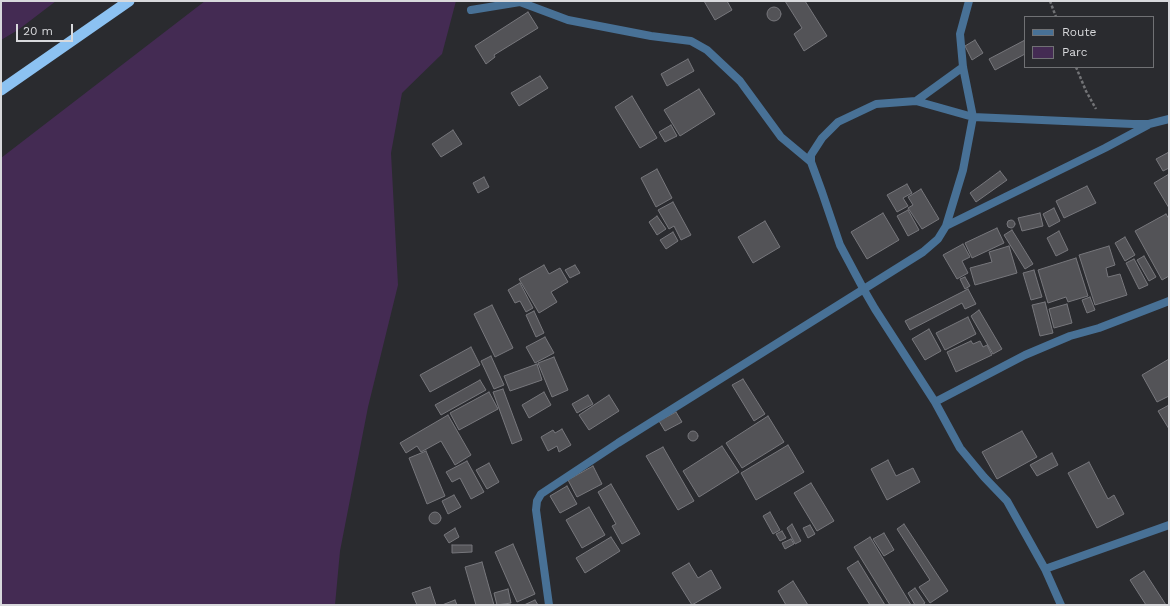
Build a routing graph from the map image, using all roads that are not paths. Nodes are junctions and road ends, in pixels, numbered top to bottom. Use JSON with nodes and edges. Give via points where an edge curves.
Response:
{"nodes":[{"id":1,"x":129,"y":1,"type":"edge"},
{"id":2,"x":969,"y":1,"type":"edge"},
{"id":3,"x":520,"y":2,"type":"edge"},
{"id":4,"x":471,"y":10,"type":"dead end"},
{"id":5,"x":963,"y":66,"type":"junction"},
{"id":6,"x":1,"y":90,"type":"edge"},
{"id":7,"x":916,"y":101,"type":"junction"},
{"id":8,"x":973,"y":117,"type":"junction"},
{"id":9,"x":1169,"y":119,"type":"edge"},
{"id":10,"x":1149,"y":124,"type":"junction"},
{"id":11,"x":811,"y":162,"type":"junction"},
{"id":12,"x":946,"y":226,"type":"junction"},
{"id":13,"x":864,"y":290,"type":"junction"},
{"id":14,"x":1169,"y":301,"type":"edge"},
{"id":15,"x":935,"y":402,"type":"junction"},
{"id":16,"x":1169,"y":525,"type":"edge"},
{"id":17,"x":1045,"y":570,"type":"junction"},
{"id":18,"x":549,"y":605,"type":"edge"},
{"id":19,"x":1061,"y":605,"type":"edge"}],
"edges":[{"from":1,"to":6,"type":"highway"},
{"from":2,"to":5,"type":"street","via":[[960,34]]},
{"from":3,"to":4,"type":"street"},
{"from":3,"to":11,"type":"street","via":[[568,20],[691,41],[707,50],[740,81],[781,138]]},
{"from":5,"to":7,"type":"street"},
{"from":5,"to":8,"type":"street"},
{"from":7,"to":8,"type":"street"},
{"from":7,"to":11,"type":"street","via":[[876,104],[838,122],[814,148]]},
{"from":8,"to":10,"type":"street"},
{"from":8,"to":12,"type":"street","via":[[963,170]]},
{"from":9,"to":10,"type":"street"},
{"from":10,"to":12,"type":"street"},
{"from":11,"to":13,"type":"street","via":[[840,245]]},
{"from":12,"to":13,"type":"street","via":[[923,252]]},
{"from":13,"to":15,"type":"street"},
{"from":13,"to":18,"type":"street","via":[[618,443],[541,494],[536,510]]},
{"from":14,"to":15,"type":"street","via":[[1025,355]]},
{"from":15,"to":17,"type":"street","via":[[960,448],[1007,501]]},
{"from":16,"to":17,"type":"street"},
{"from":17,"to":19,"type":"street"}]}
